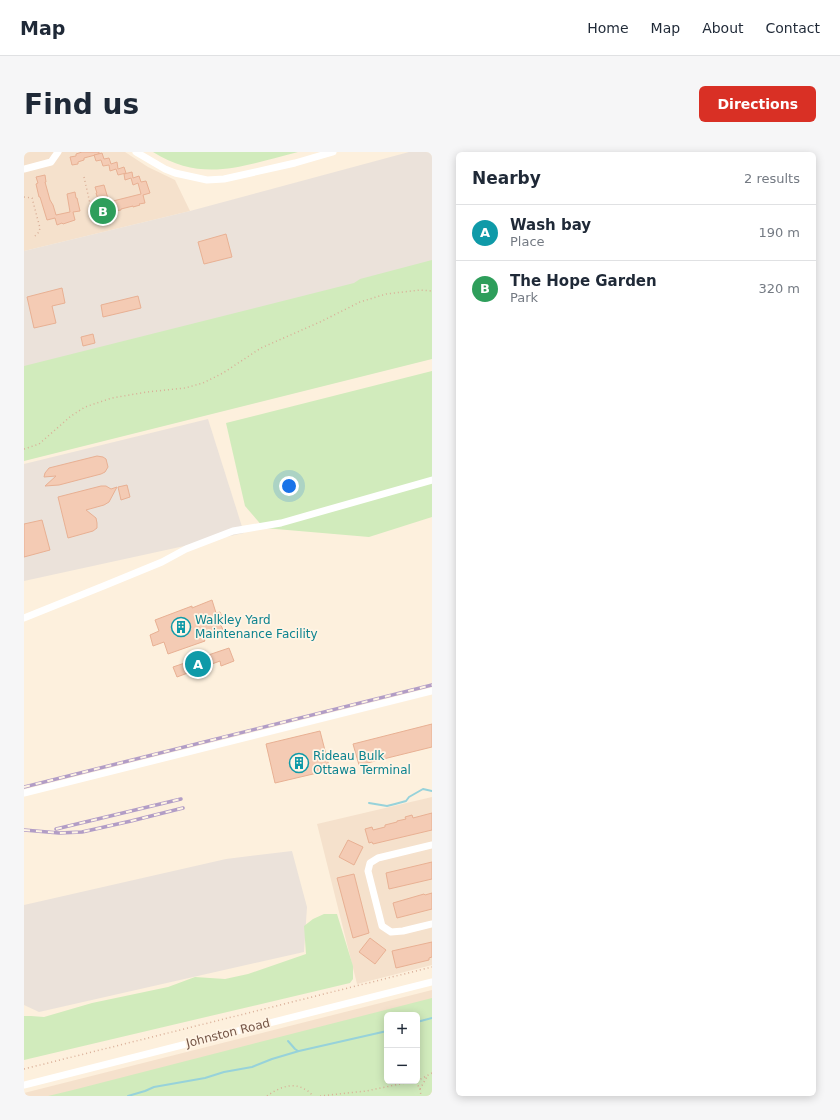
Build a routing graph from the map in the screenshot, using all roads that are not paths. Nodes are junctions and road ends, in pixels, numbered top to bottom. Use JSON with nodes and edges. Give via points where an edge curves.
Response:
{"nodes":[{"id":1,"x":58,"y":152,"type":"edge"},
{"id":2,"x":136,"y":152,"type":"edge"},
{"id":3,"x":333,"y":152,"type":"edge"},
{"id":4,"x":24,"y":169,"type":"edge"},
{"id":5,"x":432,"y":480,"type":"edge"},
{"id":6,"x":24,"y":618,"type":"edge"},
{"id":7,"x":432,"y":691,"type":"edge"},
{"id":8,"x":24,"y":793,"type":"edge"},
{"id":9,"x":432,"y":845,"type":"edge"},
{"id":10,"x":432,"y":924,"type":"edge"},
{"id":11,"x":432,"y":982,"type":"edge"},
{"id":12,"x":24,"y":1085,"type":"edge"}],
"edges":[{"from":1,"to":4,"type":"street","via":[[51,162]]},
{"from":2,"to":3,"type":"street","via":[[165,170],[207,180],[224,179]]},
{"from":5,"to":6,"type":"street","via":[[281,523],[233,531]]},
{"from":7,"to":8,"type":"street"},
{"from":9,"to":10,"type":"street","via":[[378,858],[370,862],[368,871],[382,926],[391,932]]},
{"from":11,"to":12,"type":"street","name":"Johnston Road"}]}
